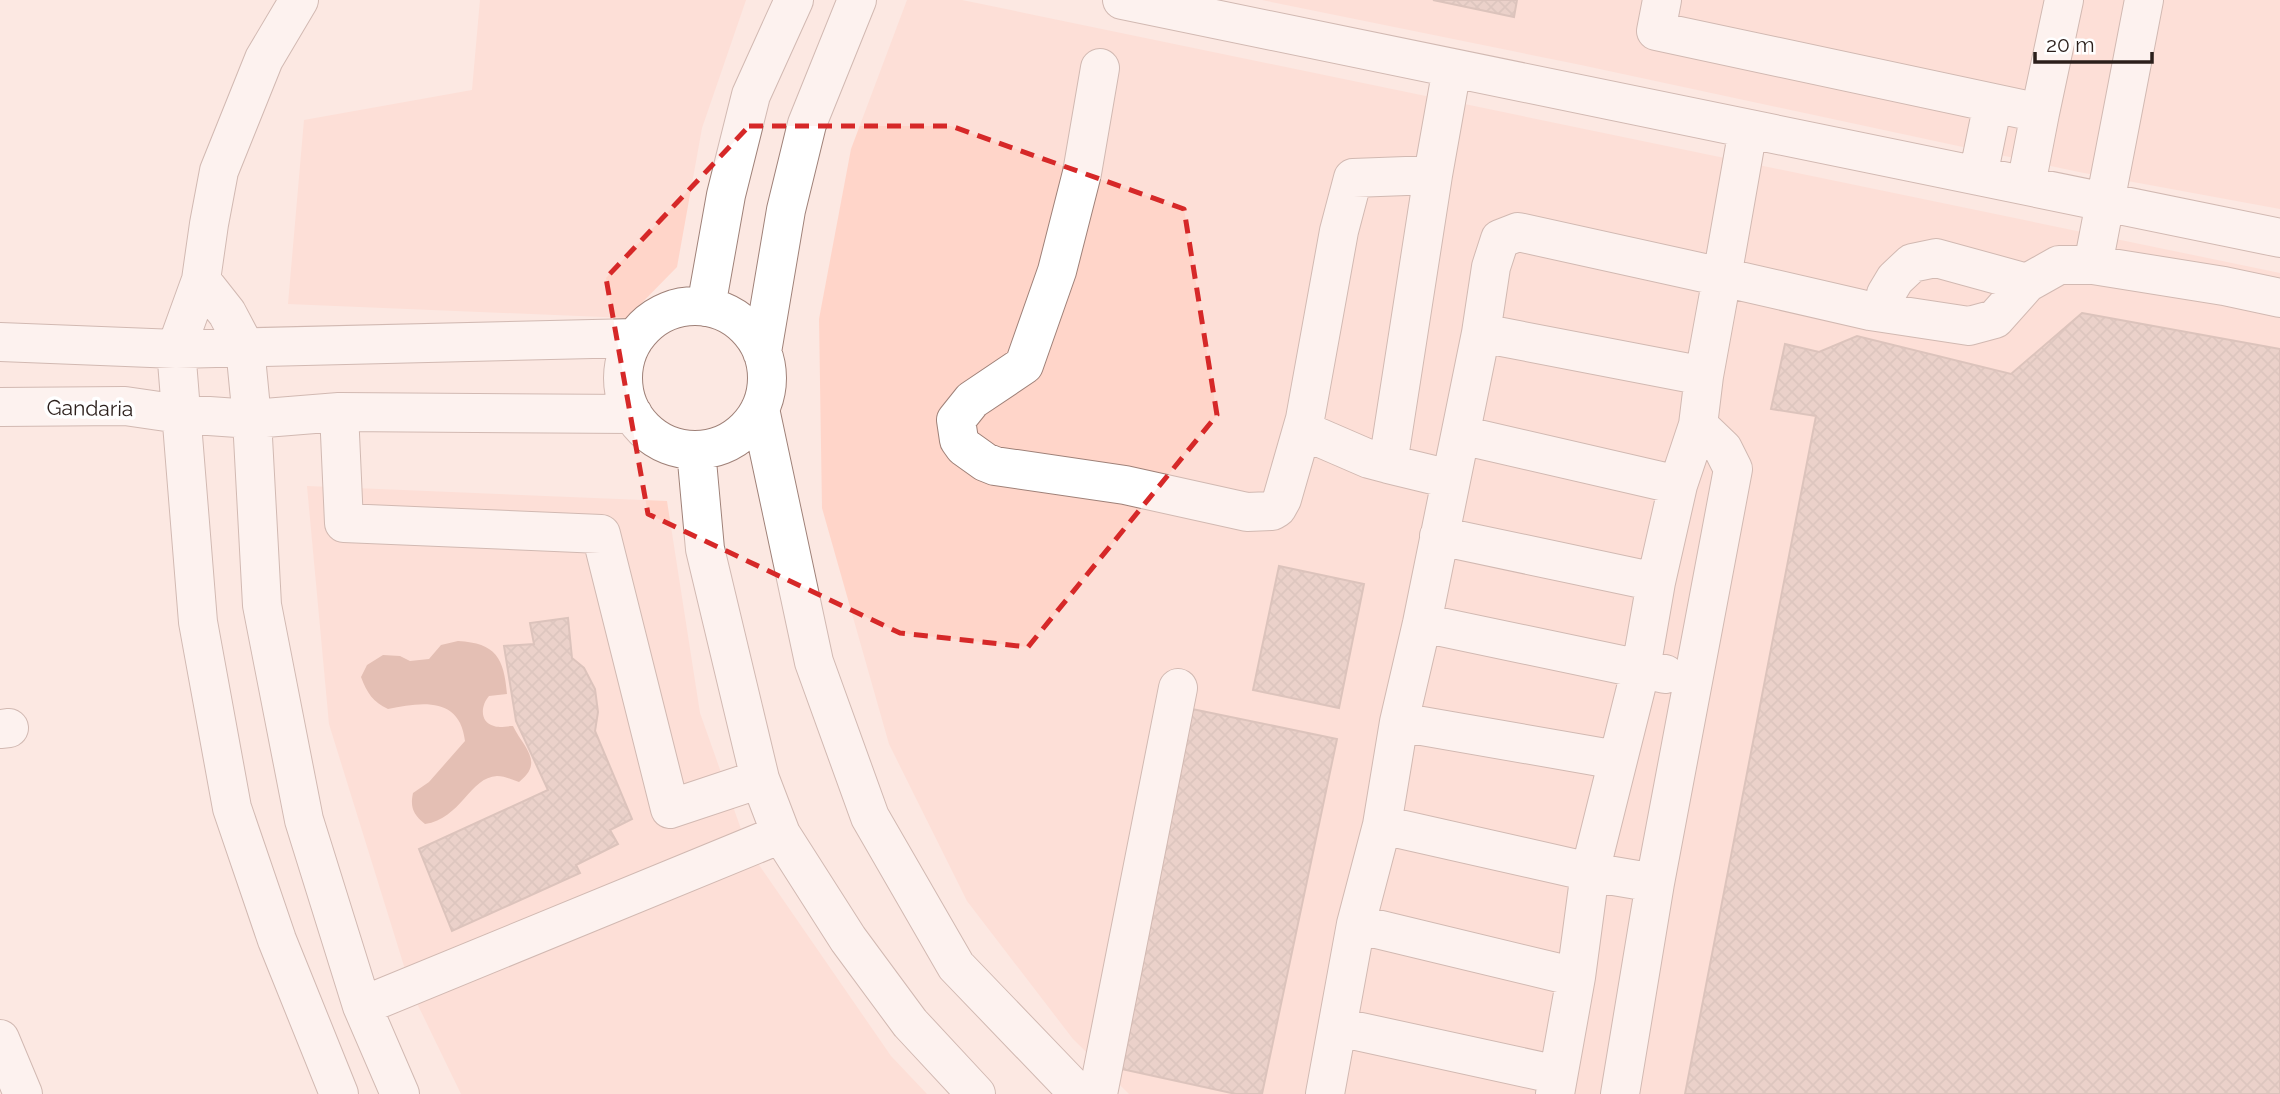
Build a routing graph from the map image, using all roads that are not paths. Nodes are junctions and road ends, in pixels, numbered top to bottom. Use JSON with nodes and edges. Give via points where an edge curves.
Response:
{"nodes":[{"id":1,"x":299,"y":0,"type":"edge"},
{"id":2,"x":794,"y":0,"type":"edge"},
{"id":3,"x":857,"y":0,"type":"edge"},
{"id":4,"x":1122,"y":0,"type":"edge"},
{"id":5,"x":1662,"y":0,"type":"edge"},
{"id":6,"x":2064,"y":0,"type":"edge"},
{"id":7,"x":2144,"y":0,"type":"edge"},
{"id":8,"x":1100,"y":68,"type":"dead end"},
{"id":9,"x":1452,"y":68,"type":"junction"},
{"id":10,"x":1993,"y":103,"type":"junction"},
{"id":11,"x":2040,"y":113,"type":"junction"},
{"id":12,"x":1748,"y":129,"type":"junction"},
{"id":13,"x":1433,"y":175,"type":"junction"},
{"id":14,"x":1978,"y":176,"type":"junction"},
{"id":15,"x":2026,"y":186,"type":"junction"},
{"id":16,"x":2104,"y":202,"type":"junction"},
{"id":17,"x":2234,"y":229,"type":"junction"},
{"id":18,"x":2280,"y":238,"type":"edge"},
{"id":19,"x":2093,"y":265,"type":"junction"},
{"id":20,"x":1722,"y":276,"type":"junction"},
{"id":21,"x":201,"y":280,"type":"junction"},
{"id":22,"x":2028,"y":283,"type":"junction"},
{"id":23,"x":2224,"y":286,"type":"junction"},
{"id":24,"x":1886,"y":294,"type":"dead end"},
{"id":25,"x":2280,"y":298,"type":"edge"},
{"id":26,"x":706,"y":307,"type":"junction"},
{"id":27,"x":1481,"y":333,"type":"junction"},
{"id":28,"x":635,"y":338,"type":"junction"},
{"id":29,"x":0,"y":342,"type":"edge"},
{"id":30,"x":245,"y":347,"type":"junction"},
{"id":31,"x":177,"y":349,"type":"junction"},
{"id":32,"x":762,"y":352,"type":"junction"},
{"id":33,"x":1704,"y":376,"type":"junction"},
{"id":34,"x":0,"y":407,"type":"edge"},
{"id":35,"x":760,"y":410,"type":"junction"},
{"id":36,"x":339,"y":412,"type":"junction"},
{"id":37,"x":180,"y":414,"type":"junction"},
{"id":38,"x":633,"y":414,"type":"junction"},
{"id":39,"x":252,"y":419,"type":"junction"},
{"id":40,"x":1698,"y":425,"type":"junction"},
{"id":41,"x":1301,"y":430,"type":"junction"},
{"id":42,"x":1461,"y":435,"type":"junction"},
{"id":43,"x":696,"y":450,"type":"junction"},
{"id":44,"x":1388,"y":464,"type":"junction"},
{"id":45,"x":1450,"y":479,"type":"junction"},
{"id":46,"x":1678,"y":485,"type":"junction"},
{"id":47,"x":1439,"y":536,"type":"junction"},
{"id":48,"x":1656,"y":582,"type":"junction"},
{"id":49,"x":1422,"y":623,"type":"junction"},
{"id":50,"x":1641,"y":668,"type":"junction"},
{"id":51,"x":1694,"y":681,"type":"junction"},
{"id":52,"x":1178,"y":688,"type":"dead end"},
{"id":53,"x":1399,"y":722,"type":"junction"},
{"id":54,"x":1617,"y":761,"type":"junction"},
{"id":55,"x":760,"y":779,"type":"junction"},
{"id":56,"x":1381,"y":825,"type":"junction"},
{"id":57,"x":781,"y":834,"type":"junction"},
{"id":58,"x":1590,"y":872,"type":"junction"},
{"id":59,"x":1655,"y":883,"type":"junction"},
{"id":60,"x":1356,"y":924,"type":"junction"},
{"id":61,"x":1576,"y":976,"type":"junction"},
{"id":62,"x":362,"y":1006,"type":"junction"},
{"id":63,"x":1338,"y":1027,"type":"junction"},
{"id":64,"x":0,"y":1040,"type":"edge"},
{"id":65,"x":1557,"y":1084,"type":"edge"},
{"id":66,"x":23,"y":1094,"type":"edge"},
{"id":67,"x":339,"y":1094,"type":"edge"},
{"id":68,"x":400,"y":1094,"type":"edge"},
{"id":69,"x":976,"y":1094,"type":"edge"},
{"id":70,"x":1079,"y":1094,"type":"edge"},
{"id":71,"x":1098,"y":1094,"type":"edge"},
{"id":72,"x":1325,"y":1094,"type":"edge"},
{"id":73,"x":1620,"y":1094,"type":"edge"}],
"edges":[{"from":1,"to":21,"type":"street","via":[[264,59],[219,171]]},
{"from":2,"to":26,"type":"street","via":[[751,95],[726,195]]},
{"from":3,"to":32,"type":"street","via":[[807,124],[786,210]]},
{"from":4,"to":9,"type":"street"},
{"from":5,"to":10,"type":"street","via":[[1656,31]]},
{"from":6,"to":11,"type":"street"},
{"from":7,"to":16,"type":"street"},
{"from":8,"to":41,"type":"street","via":[[1082,173],[1057,271],[1024,365],[964,408],[956,420],[959,440],[976,457],[995,466],[1266,512],[1275,510],[1282,499]]},
{"from":9,"to":12,"type":"street"},
{"from":9,"to":13,"type":"street"},
{"from":10,"to":11,"type":"street"},
{"from":10,"to":14,"type":"street"},
{"from":11,"to":15,"type":"street"},
{"from":12,"to":14,"type":"street"},
{"from":12,"to":20,"type":"street"},
{"from":13,"to":41,"type":"street","via":[[1353,178]]},
{"from":13,"to":44,"type":"street"},
{"from":14,"to":15,"type":"street"},
{"from":15,"to":16,"type":"street"},
{"from":16,"to":17,"type":"street"},
{"from":16,"to":19,"type":"street"},
{"from":17,"to":18,"type":"street"},
{"from":17,"to":23,"type":"street"},
{"from":19,"to":22,"type":"street","via":[[2059,265]]},
{"from":19,"to":23,"type":"street"},
{"from":20,"to":22,"type":"street","via":[[1870,311],[1969,326],[1995,319]]},
{"from":20,"to":27,"type":"street","via":[[1518,232],[1500,239]]},
{"from":20,"to":33,"type":"street"},
{"from":21,"to":30,"type":"street","via":[[227,313]]},
{"from":21,"to":31,"type":"street"},
{"from":22,"to":24,"type":"street","via":[[1936,258],[1912,263]]},
{"from":23,"to":25,"type":"street"},
{"from":26,"to":28,"type":"street","via":[[669,311]]},
{"from":26,"to":32,"type":"street","via":[[739,321]]},
{"from":27,"to":33,"type":"street"},
{"from":27,"to":42,"type":"street"},
{"from":28,"to":30,"type":"street"},
{"from":28,"to":38,"type":"street","via":[[624,363],[624,389]]},
{"from":29,"to":31,"type":"street"},
{"from":30,"to":31,"type":"street"},
{"from":30,"to":39,"type":"street"},
{"from":31,"to":37,"type":"street"},
{"from":32,"to":35,"type":"street","via":[[767,371]]},
{"from":33,"to":40,"type":"street"},
{"from":34,"to":37,"type":"street","name":"Gandaria","via":[[125,406]]},
{"from":35,"to":43,"type":"street","via":[[734,439]]},
{"from":35,"to":70,"type":"street","via":[[814,662],[870,817],[956,966]]},
{"from":36,"to":38,"type":"street","name":"Gandaria"},
{"from":36,"to":39,"type":"street","name":"Gandaria"},
{"from":36,"to":55,"type":"street","via":[[344,523],[601,534],[670,809]]},
{"from":37,"to":39,"type":"street","name":"Gandaria"},
{"from":37,"to":67,"type":"street","via":[[198,622],[232,807],[277,940]]},
{"from":38,"to":43,"type":"street","via":[[657,439],[676,448]]},
{"from":39,"to":62,"type":"street","via":[[262,605],[304,820]]},
{"from":40,"to":46,"type":"street"},
{"from":40,"to":51,"type":"street","via":[[1723,449],[1733,469]]},
{"from":41,"to":44,"type":"street"},
{"from":42,"to":45,"type":"street"},
{"from":42,"to":46,"type":"street"},
{"from":43,"to":55,"type":"street","via":[[705,549]]},
{"from":44,"to":45,"type":"street"},
{"from":45,"to":47,"type":"street"},
{"from":46,"to":48,"type":"street"},
{"from":47,"to":48,"type":"street"},
{"from":47,"to":49,"type":"street"},
{"from":48,"to":50,"type":"street"},
{"from":49,"to":50,"type":"street"},
{"from":49,"to":53,"type":"street"},
{"from":50,"to":51,"type":"street"},
{"from":50,"to":54,"type":"street"},
{"from":51,"to":59,"type":"street"},
{"from":52,"to":71,"type":"street"},
{"from":53,"to":54,"type":"street"},
{"from":53,"to":56,"type":"street"},
{"from":54,"to":58,"type":"street"},
{"from":55,"to":57,"type":"street"},
{"from":56,"to":58,"type":"street"},
{"from":56,"to":60,"type":"street"},
{"from":57,"to":62,"type":"street"},
{"from":57,"to":69,"type":"street","via":[[910,1023]]},
{"from":58,"to":59,"type":"street"},
{"from":58,"to":61,"type":"street"},
{"from":59,"to":73,"type":"street"},
{"from":60,"to":61,"type":"street"},
{"from":60,"to":63,"type":"street"},
{"from":61,"to":65,"type":"street"},
{"from":62,"to":68,"type":"street"},
{"from":63,"to":65,"type":"street"},
{"from":63,"to":72,"type":"street"},
{"from":64,"to":66,"type":"street"}]}
